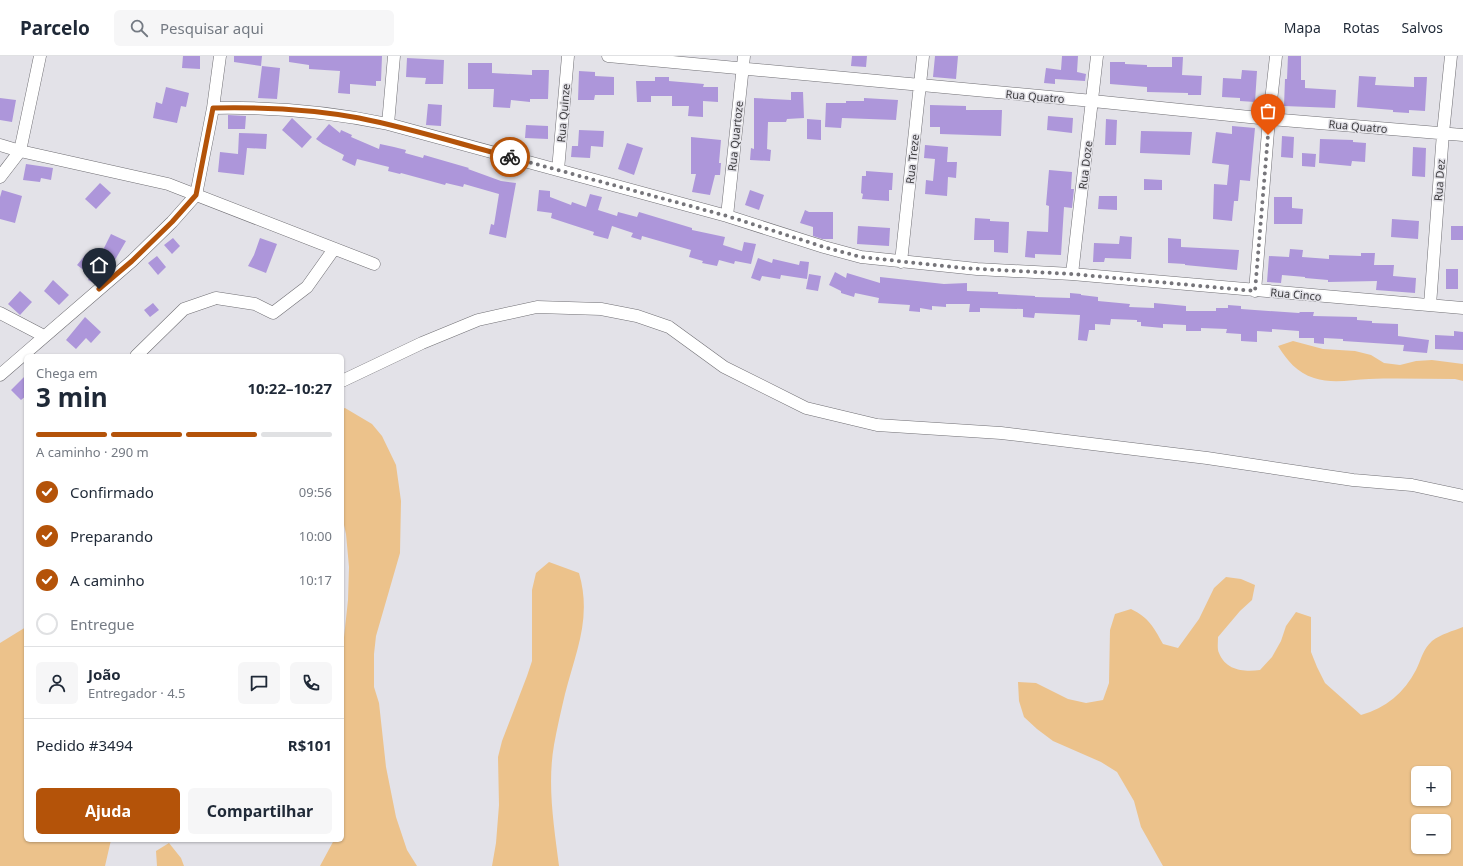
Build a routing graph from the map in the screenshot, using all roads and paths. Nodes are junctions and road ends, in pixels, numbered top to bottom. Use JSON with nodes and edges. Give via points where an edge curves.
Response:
{"nodes":[{"id":1,"x":40,"y":56,"type":"edge"},
{"id":2,"x":220,"y":56,"type":"edge"},
{"id":3,"x":394,"y":56,"type":"edge"},
{"id":4,"x":568,"y":56,"type":"edge"},
{"id":5,"x":608,"y":56,"type":"edge"},
{"id":6,"x":744,"y":56,"type":"edge"},
{"id":7,"x":923,"y":56,"type":"edge"},
{"id":8,"x":1097,"y":56,"type":"edge"},
{"id":9,"x":1276,"y":56,"type":"edge"},
{"id":10,"x":1450,"y":56,"type":"edge"},
{"id":11,"x":742,"y":69,"type":"junction"},
{"id":12,"x":920,"y":85,"type":"junction"},
{"id":13,"x":1092,"y":101,"type":"junction"},
{"id":14,"x":213,"y":108,"type":"junction"},
{"id":15,"x":1269,"y":119,"type":"junction"},
{"id":16,"x":388,"y":124,"type":"junction"},
{"id":17,"x":1443,"y":133,"type":"junction"},
{"id":18,"x":1463,"y":135,"type":"edge"},
{"id":19,"x":0,"y":145,"type":"edge"},
{"id":20,"x":20,"y":152,"type":"junction"},
{"id":21,"x":558,"y":170,"type":"junction"},
{"id":22,"x":0,"y":177,"type":"edge"},
{"id":23,"x":196,"y":195,"type":"junction"},
{"id":24,"x":727,"y":216,"type":"junction"},
{"id":25,"x":334,"y":249,"type":"junction"},
{"id":26,"x":901,"y":262,"type":"junction"},
{"id":27,"x":374,"y":264,"type":"dead end"},
{"id":28,"x":1072,"y":274,"type":"junction"},
{"id":29,"x":1255,"y":291,"type":"junction"},
{"id":30,"x":1430,"y":305,"type":"junction"},
{"id":31,"x":1463,"y":308,"type":"edge"},
{"id":32,"x":0,"y":313,"type":"edge"},
{"id":33,"x":44,"y":336,"type":"junction"},
{"id":34,"x":138,"y":354,"type":"edge"},
{"id":35,"x":0,"y":375,"type":"edge"},
{"id":36,"x":344,"y":380,"type":"edge"},
{"id":37,"x":1463,"y":496,"type":"edge"}],
"edges":[{"from":1,"to":20,"type":"street"},
{"from":2,"to":14,"type":"street"},
{"from":3,"to":16,"type":"street"},
{"from":4,"to":21,"type":"street","name":"Rua Quinze"},
{"from":5,"to":11,"type":"street","name":"Rua Quatro"},
{"from":6,"to":11,"type":"street","name":"Rua Quartoze"},
{"from":7,"to":12,"type":"street","name":"Rua Treze"},
{"from":8,"to":13,"type":"street","name":"Rua Doze"},
{"from":9,"to":15,"type":"street"},
{"from":10,"to":17,"type":"street","name":"Rua Dez"},
{"from":11,"to":12,"type":"street","name":"Rua Quatro"},
{"from":11,"to":24,"type":"street","name":"Rua Quartoze"},
{"from":12,"to":13,"type":"street","name":"Rua Quatro"},
{"from":12,"to":26,"type":"street","name":"Rua Treze"},
{"from":13,"to":15,"type":"street","name":"Rua Quatro"},
{"from":13,"to":28,"type":"street","name":"Rua Doze"},
{"from":14,"to":16,"type":"street","name":"Rua Cinco","via":[[324,113]]},
{"from":14,"to":23,"type":"street"},
{"from":15,"to":17,"type":"street","name":"Rua Quatro"},
{"from":15,"to":29,"type":"street"},
{"from":16,"to":21,"type":"street","name":"Rua Cinco"},
{"from":17,"to":18,"type":"street","name":"Rua Quatro"},
{"from":17,"to":30,"type":"street","name":"Rua Dez"},
{"from":19,"to":20,"type":"street"},
{"from":20,"to":22,"type":"street"},
{"from":20,"to":23,"type":"street","via":[[168,184]]},
{"from":21,"to":24,"type":"street","name":"Rua Cinco"},
{"from":23,"to":25,"type":"street"},
{"from":23,"to":33,"type":"street","via":[[132,261]]},
{"from":24,"to":26,"type":"street","name":"Rua Cinco","via":[[840,252]]},
{"from":25,"to":27,"type":"street"},
{"from":25,"to":34,"type":"street","via":[[307,287],[273,313],[255,304],[216,298],[184,309]]},
{"from":26,"to":28,"type":"street","name":"Rua Cinco"},
{"from":28,"to":29,"type":"street","name":"Rua Cinco"},
{"from":29,"to":30,"type":"street","name":"Rua Cinco"},
{"from":30,"to":31,"type":"street","name":"Rua Cinco"},
{"from":32,"to":33,"type":"street"},
{"from":33,"to":35,"type":"street"},
{"from":36,"to":37,"type":"street","via":[[422,342],[478,320],[538,307],[601,309],[669,326],[724,367],[806,408],[877,425],[1017,435],[1207,458],[1353,480],[1412,485]]}]}
